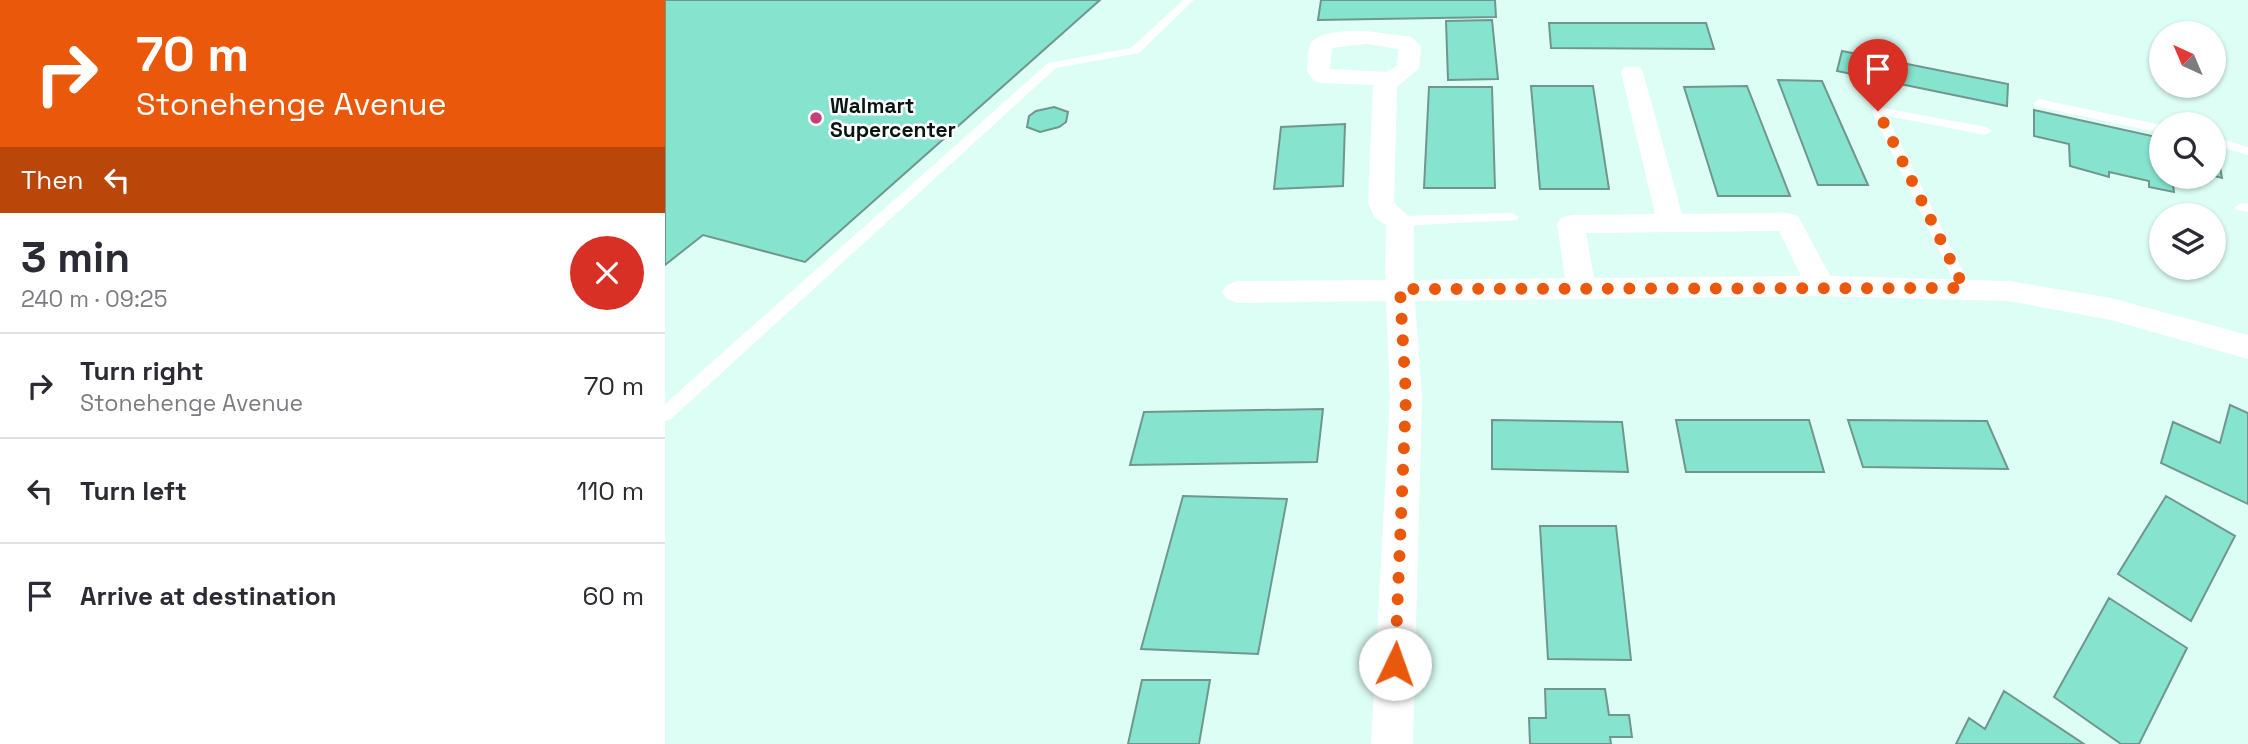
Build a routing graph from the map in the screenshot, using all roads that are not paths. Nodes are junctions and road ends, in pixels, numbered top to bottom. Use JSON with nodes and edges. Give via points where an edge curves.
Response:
{"nodes":[{"id":1,"x":1189,"y":0,"type":"edge"},
{"id":2,"x":1632,"y":72,"type":"dead end"},
{"id":3,"x":1391,"y":79,"type":"dead end"},
{"id":4,"x":2039,"y":103,"type":"dead end"},
{"id":5,"x":2149,"y":126,"type":"edge"},
{"id":6,"x":1986,"y":131,"type":"dead end"},
{"id":7,"x":2226,"y":145,"type":"edge"},
{"id":8,"x":2248,"y":151,"type":"edge"},
{"id":9,"x":1512,"y":217,"type":"dead end"},
{"id":10,"x":1400,"y":220,"type":"junction"},
{"id":11,"x":1671,"y":223,"type":"junction"},
{"id":12,"x":1821,"y":286,"type":"junction"},
{"id":13,"x":1581,"y":288,"type":"junction"},
{"id":14,"x":1964,"y":288,"type":"junction"},
{"id":15,"x":1400,"y":289,"type":"junction"},
{"id":16,"x":1237,"y":292,"type":"dead end"},
{"id":17,"x":2248,"y":347,"type":"edge"},
{"id":18,"x":667,"y":411,"type":"edge"},
{"id":19,"x":1392,"y":744,"type":"edge"}],
"edges":[{"from":1,"to":18,"type":"lane","via":[[1135,51],[1052,65]]},
{"from":2,"to":11,"type":"street"},
{"from":3,"to":10,"type":"street","via":[[1385,84],[1381,203],[1384,212]]},
{"from":4,"to":5,"type":"lane"},
{"from":6,"to":14,"type":"lane","via":[[1878,111]]},
{"from":7,"to":8,"type":"lane"},
{"from":9,"to":10,"type":"lane"},
{"from":10,"to":15,"type":"street"},
{"from":11,"to":12,"type":"street","via":[[1788,222]]},
{"from":11,"to":13,"type":"street","via":[[1571,224]]},
{"from":12,"to":13,"type":"street"},
{"from":12,"to":14,"type":"street"},
{"from":13,"to":15,"type":"street"},
{"from":14,"to":17,"type":"street","via":[[2111,309]]},
{"from":15,"to":16,"type":"street"},
{"from":15,"to":19,"type":"street","via":[[1406,397]]}]}
